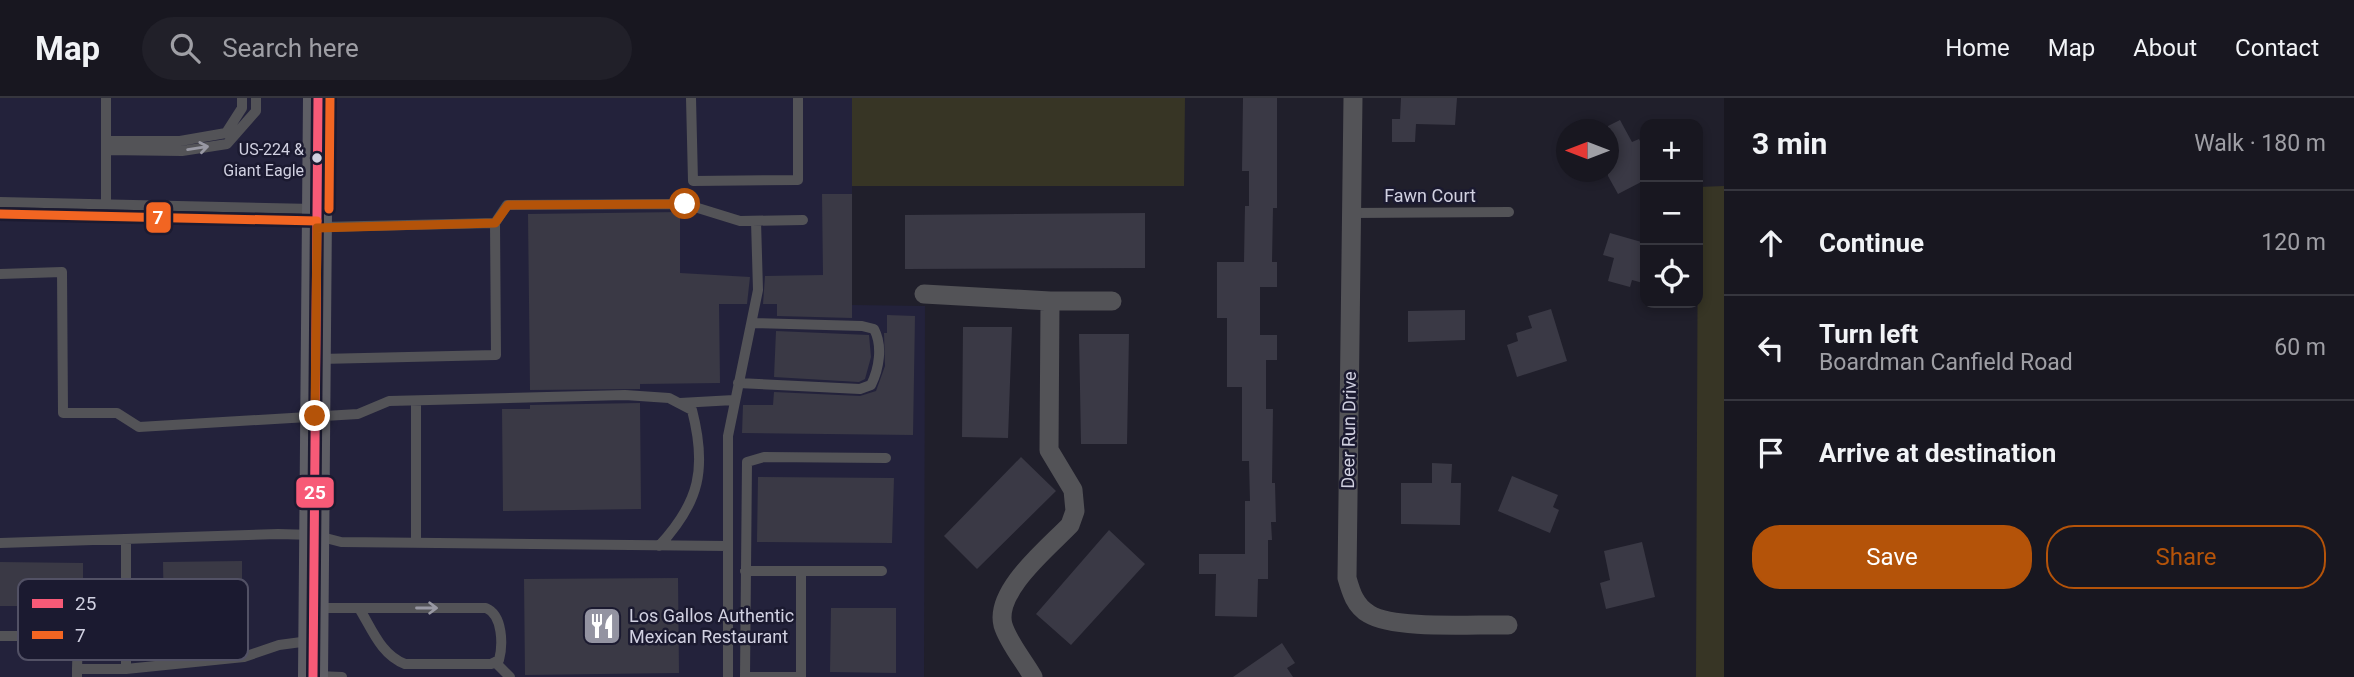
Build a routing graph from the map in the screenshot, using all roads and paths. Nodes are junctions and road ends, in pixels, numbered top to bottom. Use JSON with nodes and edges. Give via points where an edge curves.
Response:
{"nodes":[{"id":1,"x":106,"y":98,"type":"edge"},
{"id":2,"x":242,"y":98,"type":"edge"},
{"id":3,"x":256,"y":98,"type":"edge"},
{"id":4,"x":318,"y":98,"type":"edge"},
{"id":5,"x":691,"y":98,"type":"edge"},
{"id":6,"x":798,"y":98,"type":"edge"},
{"id":7,"x":1353,"y":98,"type":"edge"},
{"id":8,"x":106,"y":146,"type":"junction"},
{"id":9,"x":0,"y":202,"type":"edge"},
{"id":10,"x":106,"y":204,"type":"junction"},
{"id":11,"x":1509,"y":212,"type":"dead end"},
{"id":12,"x":1352,"y":213,"type":"junction"},
{"id":13,"x":317,"y":218,"type":"junction"},
{"id":14,"x":803,"y":220,"type":"dead end"},
{"id":15,"x":756,"y":221,"type":"junction"},
{"id":16,"x":495,"y":223,"type":"junction"},
{"id":17,"x":0,"y":274,"type":"edge"},
{"id":18,"x":924,"y":294,"type":"dead end"},
{"id":19,"x":1050,"y":301,"type":"junction"},
{"id":20,"x":1112,"y":301,"type":"dead end"},
{"id":21,"x":752,"y":323,"type":"junction"},
{"id":22,"x":316,"y":359,"type":"junction"},
{"id":23,"x":738,"y":383,"type":"junction"},
{"id":24,"x":734,"y":400,"type":"junction"},
{"id":25,"x":416,"y":401,"type":"junction"},
{"id":26,"x":680,"y":404,"type":"junction"},
{"id":27,"x":315,"y":416,"type":"junction"},
{"id":28,"x":886,"y":458,"type":"dead end"},
{"id":29,"x":314,"y":536,"type":"junction"},
{"id":30,"x":126,"y":539,"type":"junction"},
{"id":31,"x":0,"y":543,"type":"edge"},
{"id":32,"x":416,"y":543,"type":"junction"},
{"id":33,"x":659,"y":546,"type":"junction"},
{"id":34,"x":728,"y":546,"type":"junction"},
{"id":35,"x":745,"y":571,"type":"junction"},
{"id":36,"x":801,"y":571,"type":"junction"},
{"id":37,"x":882,"y":571,"type":"dead end"},
{"id":38,"x":126,"y":579,"type":"edge"},
{"id":39,"x":314,"y":608,"type":"junction"},
{"id":40,"x":359,"y":608,"type":"junction"},
{"id":41,"x":1508,"y":625,"type":"dead end"},
{"id":42,"x":0,"y":636,"type":"edge"},
{"id":43,"x":18,"y":636,"type":"edge"},
{"id":44,"x":313,"y":641,"type":"junction"},
{"id":45,"x":248,"y":656,"type":"edge"},
{"id":46,"x":125,"y":660,"type":"edge"},
{"id":47,"x":214,"y":660,"type":"edge"},
{"id":48,"x":495,"y":662,"type":"junction"},
{"id":49,"x":125,"y":669,"type":"junction"},
{"id":50,"x":77,"y":673,"type":"edge"},
{"id":51,"x":322,"y":677,"type":"edge"},
{"id":52,"x":510,"y":677,"type":"edge"},
{"id":53,"x":728,"y":677,"type":"edge"},
{"id":54,"x":745,"y":677,"type":"edge"},
{"id":55,"x":801,"y":677,"type":"edge"},
{"id":56,"x":1033,"y":677,"type":"edge"}],
"edges":[{"from":1,"to":8,"type":"lane"},
{"from":2,"to":8,"type":"lane","via":[[242,107],[226,133]]},
{"from":8,"to":3,"type":"lane","one_way":true,"via":[[181,151],[227,144],[256,111]]},
{"from":4,"to":13,"type":"main road"},
{"from":5,"to":6,"type":"lane","via":[[693,181],[706,181],[798,180]]},
{"from":7,"to":12,"type":"street","name":"Deer Run Drive"},
{"from":8,"to":10,"type":"lane"},
{"from":9,"to":10,"type":"lane"},
{"from":10,"to":13,"type":"lane"},
{"from":11,"to":12,"type":"lane","name":"Fawn Court"},
{"from":12,"to":41,"type":"street","name":"Deer Run Drive","via":[[1347,578],[1351,592],[1367,613],[1394,623]]},
{"from":13,"to":16,"type":"lane"},
{"from":13,"to":22,"type":"main road"},
{"from":14,"to":15,"type":"lane"},
{"from":15,"to":16,"type":"lane","via":[[724,218],[685,204],[508,205]]},
{"from":15,"to":21,"type":"lane","via":[[758,290]]},
{"from":16,"to":22,"type":"lane","via":[[496,355]]},
{"from":17,"to":27,"type":"lane","via":[[62,272],[63,413],[117,413],[139,427]]},
{"from":18,"to":19,"type":"street"},
{"from":19,"to":20,"type":"street"},
{"from":19,"to":56,"type":"street","via":[[1049,450],[1073,490],[1075,511],[1070,525],[1010,590],[1002,612],[1003,626]]},
{"from":21,"to":23,"type":"lane"},
{"from":21,"to":23,"type":"lane","via":[[874,329],[880,339],[876,375],[871,385],[860,389]]},
{"from":22,"to":27,"type":"main road"},
{"from":23,"to":24,"type":"lane"},
{"from":24,"to":26,"type":"lane"},
{"from":24,"to":34,"type":"lane","via":[[728,436]]},
{"from":25,"to":26,"type":"lane","via":[[625,395],[669,398]]},
{"from":25,"to":27,"type":"lane","via":[[389,401],[358,414]]},
{"from":25,"to":32,"type":"lane"},
{"from":26,"to":33,"type":"lane","via":[[692,410],[699,439],[697,485],[682,521]]},
{"from":27,"to":29,"type":"main road"},
{"from":28,"to":35,"type":"lane","via":[[764,457],[747,462]]},
{"from":29,"to":30,"type":"lane"},
{"from":29,"to":32,"type":"lane","via":[[341,542]]},
{"from":29,"to":39,"type":"main road"},
{"from":30,"to":31,"type":"lane"},
{"from":30,"to":38,"type":"lane"},
{"from":32,"to":33,"type":"lane"},
{"from":33,"to":34,"type":"lane"},
{"from":34,"to":53,"type":"lane"},
{"from":35,"to":36,"type":"lane"},
{"from":35,"to":54,"type":"lane"},
{"from":36,"to":37,"type":"lane"},
{"from":36,"to":55,"type":"lane"},
{"from":39,"to":40,"type":"lane"},
{"from":39,"to":44,"type":"main road"},
{"from":40,"to":48,"type":"lane","via":[[386,652],[405,664]]},
{"from":40,"to":48,"type":"lane","one_way":true,"via":[[485,608],[496,617],[502,644]]},
{"from":42,"to":43,"type":"lane"},
{"from":44,"to":45,"type":"lane","via":[[279,645]]},
{"from":44,"to":51,"type":"main road"},
{"from":46,"to":49,"type":"lane"},
{"from":47,"to":49,"type":"lane"},
{"from":48,"to":52,"type":"lane"},
{"from":49,"to":50,"type":"lane"},
{"from":54,"to":55,"type":"lane"}]}
